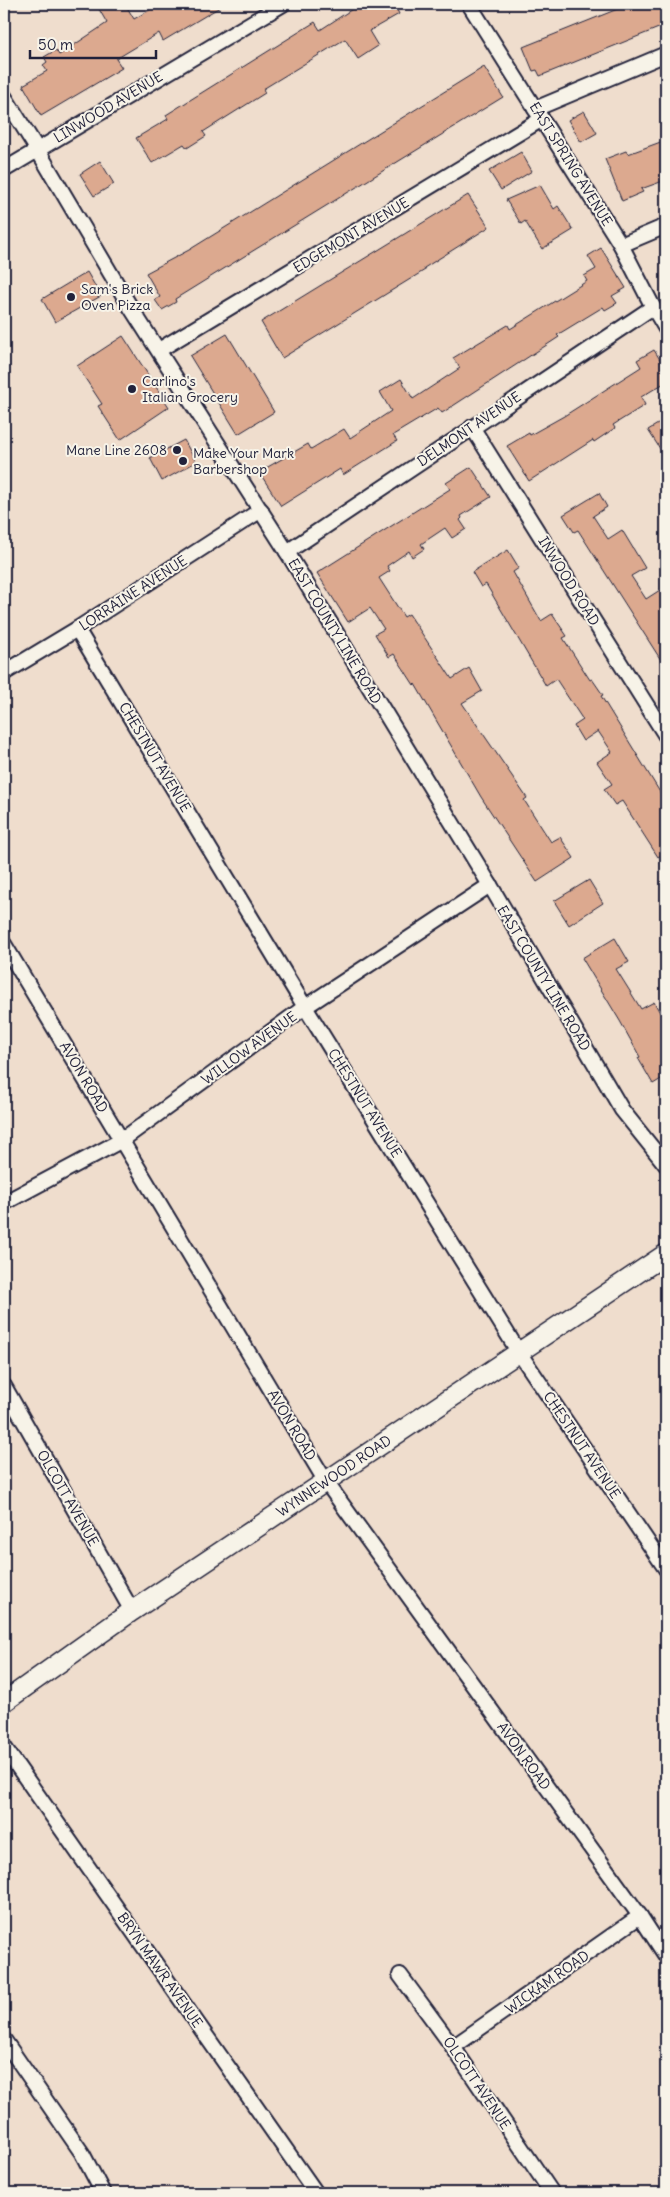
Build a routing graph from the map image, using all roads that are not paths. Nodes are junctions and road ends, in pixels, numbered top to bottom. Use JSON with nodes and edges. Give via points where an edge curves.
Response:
{"nodes":[{"id":1,"x":283,"y":4,"type":"edge"},
{"id":2,"x":469,"y":4,"type":"edge"},
{"id":3,"x":666,"y":54,"type":"edge"},
{"id":4,"x":4,"y":96,"type":"edge"},
{"id":5,"x":539,"y":114,"type":"junction"},
{"id":6,"x":37,"y":149,"type":"junction"},
{"id":7,"x":4,"y":170,"type":"edge"},
{"id":8,"x":666,"y":226,"type":"edge"},
{"id":9,"x":621,"y":245,"type":"junction"},
{"id":10,"x":653,"y":307,"type":"junction"},
{"id":11,"x":666,"y":328,"type":"edge"},
{"id":12,"x":159,"y":350,"type":"junction"},
{"id":13,"x":472,"y":427,"type":"junction"},
{"id":14,"x":261,"y":510,"type":"junction"},
{"id":15,"x":287,"y":552,"type":"junction"},
{"id":16,"x":78,"y":629,"type":"junction"},
{"id":17,"x":4,"y":673,"type":"edge"},
{"id":18,"x":666,"y":736,"type":"edge"},
{"id":19,"x":490,"y":885,"type":"junction"},
{"id":20,"x":4,"y":944,"type":"edge"},
{"id":21,"x":305,"y":1007,"type":"junction"},
{"id":22,"x":122,"y":1140,"type":"junction"},
{"id":23,"x":666,"y":1165,"type":"edge"},
{"id":24,"x":4,"y":1203,"type":"edge"},
{"id":25,"x":666,"y":1254,"type":"edge"},
{"id":26,"x":518,"y":1351,"type":"junction"},
{"id":27,"x":4,"y":1386,"type":"edge"},
{"id":28,"x":326,"y":1482,"type":"junction"},
{"id":29,"x":666,"y":1569,"type":"edge"},
{"id":30,"x":132,"y":1611,"type":"junction"},
{"id":31,"x":4,"y":1702,"type":"edge"},
{"id":32,"x":4,"y":1747,"type":"edge"},
{"id":33,"x":640,"y":1916,"type":"junction"},
{"id":34,"x":666,"y":1956,"type":"edge"},
{"id":35,"x":400,"y":1975,"type":"dead end"},
{"id":36,"x":4,"y":2040,"type":"edge"},
{"id":37,"x":453,"y":2047,"type":"junction"},
{"id":38,"x":102,"y":2193,"type":"edge"},
{"id":39,"x":316,"y":2193,"type":"edge"},
{"id":40,"x":552,"y":2193,"type":"edge"}],
"edges":[{"from":1,"to":6,"type":"street","name":"LINWOOD AVENUE"},
{"from":2,"to":5,"type":"street","name":"EAST SPRING AVENUE"},
{"from":3,"to":5,"type":"street","name":"EDGEMONT AVENUE"},
{"from":4,"to":6,"type":"street","name":"EAST COUNTY LINE ROAD"},
{"from":5,"to":9,"type":"street","name":"EAST SPRING AVENUE"},
{"from":5,"to":12,"type":"street","name":"EDGEMONT AVENUE"},
{"from":6,"to":7,"type":"street","name":"LINWOOD AVENUE"},
{"from":6,"to":12,"type":"street","name":"EAST COUNTY LINE ROAD"},
{"from":8,"to":9,"type":"street"},
{"from":9,"to":10,"type":"street","name":"EAST SPRING AVENUE"},
{"from":10,"to":11,"type":"street","name":"EAST SPRING AVENUE"},
{"from":10,"to":13,"type":"street","name":"DELMONT AVENUE"},
{"from":12,"to":14,"type":"street","name":"EAST COUNTY LINE ROAD"},
{"from":13,"to":15,"type":"street","name":"DELMONT AVENUE"},
{"from":13,"to":18,"type":"street","name":"INWOOD ROAD"},
{"from":14,"to":15,"type":"street","name":"EAST COUNTY LINE ROAD"},
{"from":14,"to":16,"type":"street","name":"LORRAINE AVENUE"},
{"from":15,"to":19,"type":"street","name":"EAST COUNTY LINE ROAD"},
{"from":16,"to":17,"type":"street","name":"LORRAINE AVENUE"},
{"from":16,"to":21,"type":"street","name":"CHESTNUT AVENUE"},
{"from":19,"to":21,"type":"street","name":"WILLOW AVENUE"},
{"from":19,"to":23,"type":"street","name":"EAST COUNTY LINE ROAD","via":[[622,1110]]},
{"from":20,"to":22,"type":"street","name":"AVON ROAD"},
{"from":21,"to":22,"type":"street","name":"WILLOW AVENUE"},
{"from":21,"to":26,"type":"street","name":"CHESTNUT AVENUE"},
{"from":22,"to":24,"type":"street","name":"WILLOW AVENUE"},
{"from":22,"to":28,"type":"street","name":"AVON ROAD"},
{"from":25,"to":26,"type":"main road","name":"WYNNEWOOD ROAD"},
{"from":26,"to":28,"type":"main road","name":"WYNNEWOOD ROAD"},
{"from":26,"to":29,"type":"street","name":"CHESTNUT AVENUE"},
{"from":27,"to":30,"type":"street","name":"OLCOTT AVENUE"},
{"from":28,"to":30,"type":"main road","name":"WYNNEWOOD ROAD"},
{"from":28,"to":33,"type":"street","name":"AVON ROAD"},
{"from":30,"to":31,"type":"main road","name":"WYNNEWOOD ROAD"},
{"from":32,"to":39,"type":"street","name":"BRYN MAWR AVENUE"},
{"from":33,"to":34,"type":"street","name":"AVON ROAD"},
{"from":33,"to":37,"type":"street","name":"WICKAM ROAD"},
{"from":35,"to":37,"type":"street","name":"OLCOTT AVENUE"},
{"from":36,"to":38,"type":"street","via":[[82,2152]]},
{"from":37,"to":40,"type":"street","name":"OLCOTT AVENUE"}]}
